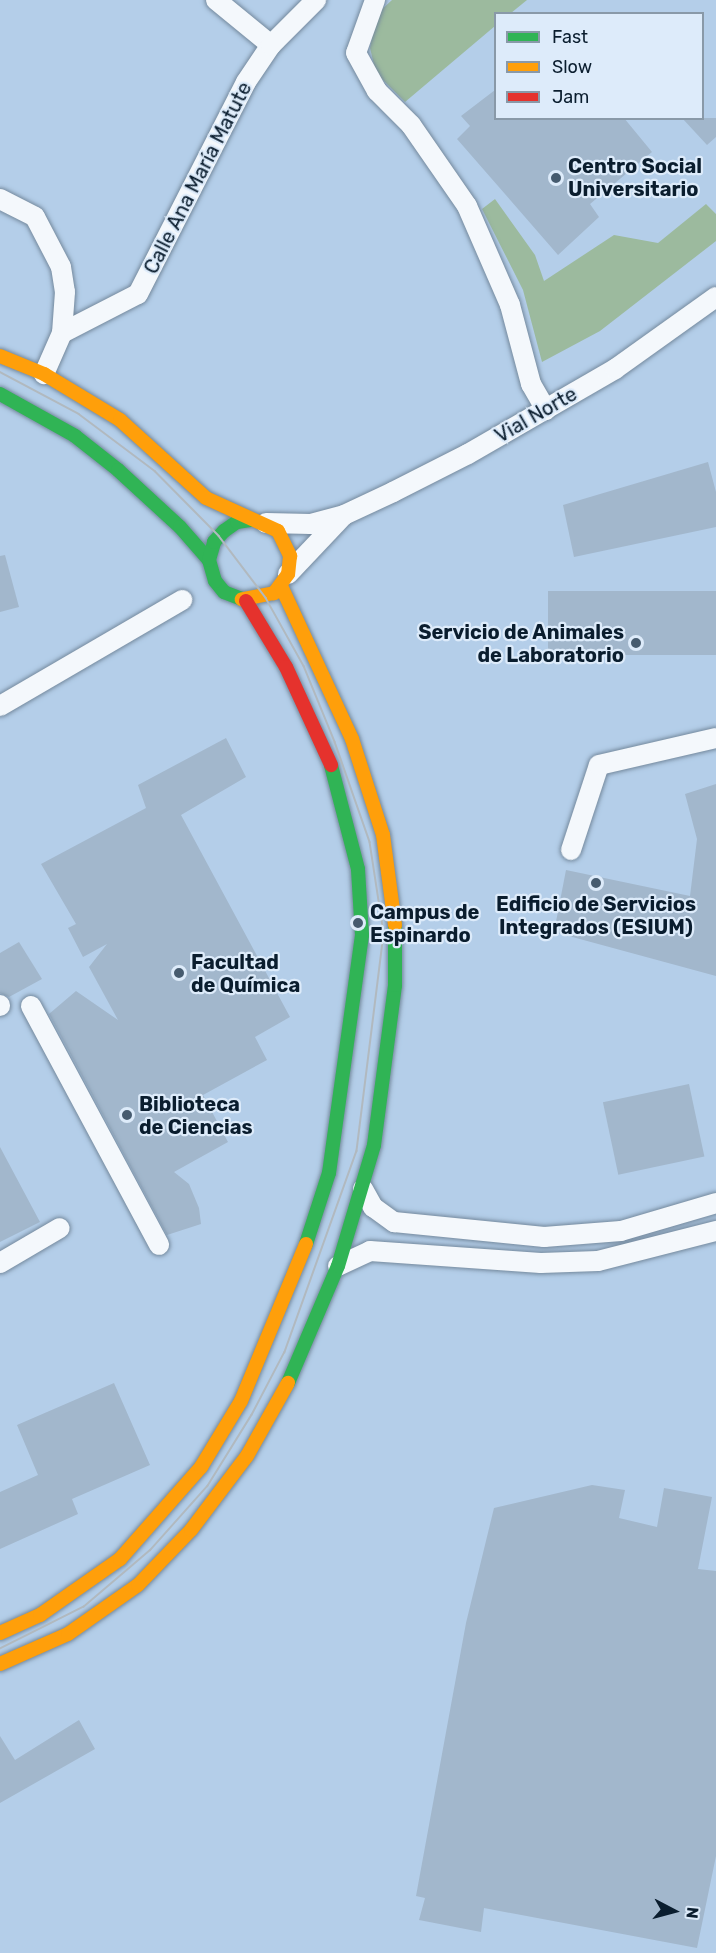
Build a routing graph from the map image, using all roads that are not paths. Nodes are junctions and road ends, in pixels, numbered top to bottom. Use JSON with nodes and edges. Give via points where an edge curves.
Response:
{"nodes":[{"id":1,"x":216,"y":0,"type":"edge"},
{"id":2,"x":316,"y":0,"type":"edge"},
{"id":3,"x":375,"y":0,"type":"edge"},
{"id":4,"x":271,"y":45,"type":"junction"},
{"id":5,"x":0,"y":199,"type":"edge"},
{"id":6,"x":716,"y":297,"type":"edge"},
{"id":7,"x":62,"y":333,"type":"junction"},
{"id":8,"x":0,"y":356,"type":"edge"},
{"id":9,"x":44,"y":374,"type":"junction"},
{"id":10,"x":0,"y":394,"type":"edge"},
{"id":11,"x":546,"y":410,"type":"junction"},
{"id":12,"x":344,"y":515,"type":"junction"},
{"id":13,"x":259,"y":521,"type":"junction"},
{"id":14,"x":209,"y":560,"type":"junction"},
{"id":15,"x":285,"y":580,"type":"junction"},
{"id":16,"x":182,"y":600,"type":"dead end"},
{"id":17,"x":246,"y":601,"type":"junction"},
{"id":18,"x":0,"y":706,"type":"edge"},
{"id":19,"x":716,"y":738,"type":"edge"},
{"id":20,"x":571,"y":850,"type":"dead end"},
{"id":21,"x":31,"y":1006,"type":"dead end"},
{"id":22,"x":363,"y":1190,"type":"junction"},
{"id":23,"x":716,"y":1203,"type":"edge"},
{"id":24,"x":60,"y":1228,"type":"dead end"},
{"id":25,"x":716,"y":1231,"type":"edge"},
{"id":26,"x":159,"y":1245,"type":"dead end"},
{"id":27,"x":0,"y":1263,"type":"edge"},
{"id":28,"x":338,"y":1266,"type":"junction"},
{"id":29,"x":0,"y":1633,"type":"edge"},
{"id":30,"x":0,"y":1664,"type":"edge"}],
"edges":[{"from":1,"to":4,"type":"street"},
{"from":2,"to":4,"type":"street","name":"Calle Ana María Matute"},
{"from":3,"to":11,"type":"street","via":[[356,53],[377,91],[411,125],[467,206],[510,305],[531,384]]},
{"from":4,"to":7,"type":"street","name":"Calle Ana María Matute","via":[[246,82],[138,294]]},
{"from":5,"to":7,"type":"street","via":[[35,217],[48,237],[65,292]]},
{"from":6,"to":11,"type":"street","name":"Vial Norte","via":[[615,369]]},
{"from":7,"to":9,"type":"street"},
{"from":8,"to":9,"type":"main road"},
{"from":9,"to":13,"type":"main road","via":[[120,420],[206,498]]},
{"from":10,"to":14,"type":"main road","via":[[75,436],[118,470],[180,527]]},
{"from":11,"to":12,"type":"street","name":"Vial Norte","via":[[468,454]]},
{"from":12,"to":13,"type":"street","name":"Vial Norte","via":[[311,524]]},
{"from":12,"to":15,"type":"street","name":"Vial Norte"},
{"from":13,"to":14,"type":"main road","via":[[237,522],[224,531],[214,542]]},
{"from":13,"to":15,"type":"main road","via":[[286,542],[290,556]]},
{"from":14,"to":17,"type":"main road","via":[[215,580],[224,592]]},
{"from":15,"to":17,"type":"main road","via":[[266,598]]},
{"from":15,"to":22,"type":"main road","via":[[352,739],[383,835],[395,909],[395,986],[374,1145]]},
{"from":16,"to":18,"type":"street"},
{"from":17,"to":29,"type":"main road","via":[[286,667],[318,732],[340,790],[358,868],[362,935],[358,984],[329,1173],[277,1320],[241,1401],[201,1467],[120,1559],[40,1615]]},
{"from":19,"to":20,"type":"street","via":[[599,765]]},
{"from":21,"to":26,"type":"street"},
{"from":22,"to":23,"type":"street","via":[[373,1207],[394,1222],[573,1238],[621,1232]]},
{"from":22,"to":28,"type":"main road"},
{"from":24,"to":27,"type":"street"},
{"from":25,"to":28,"type":"street","via":[[598,1261],[506,1261],[370,1251]]},
{"from":28,"to":30,"type":"main road","via":[[295,1370],[247,1456],[191,1530],[138,1585],[114,1602],[68,1634]]}]}
